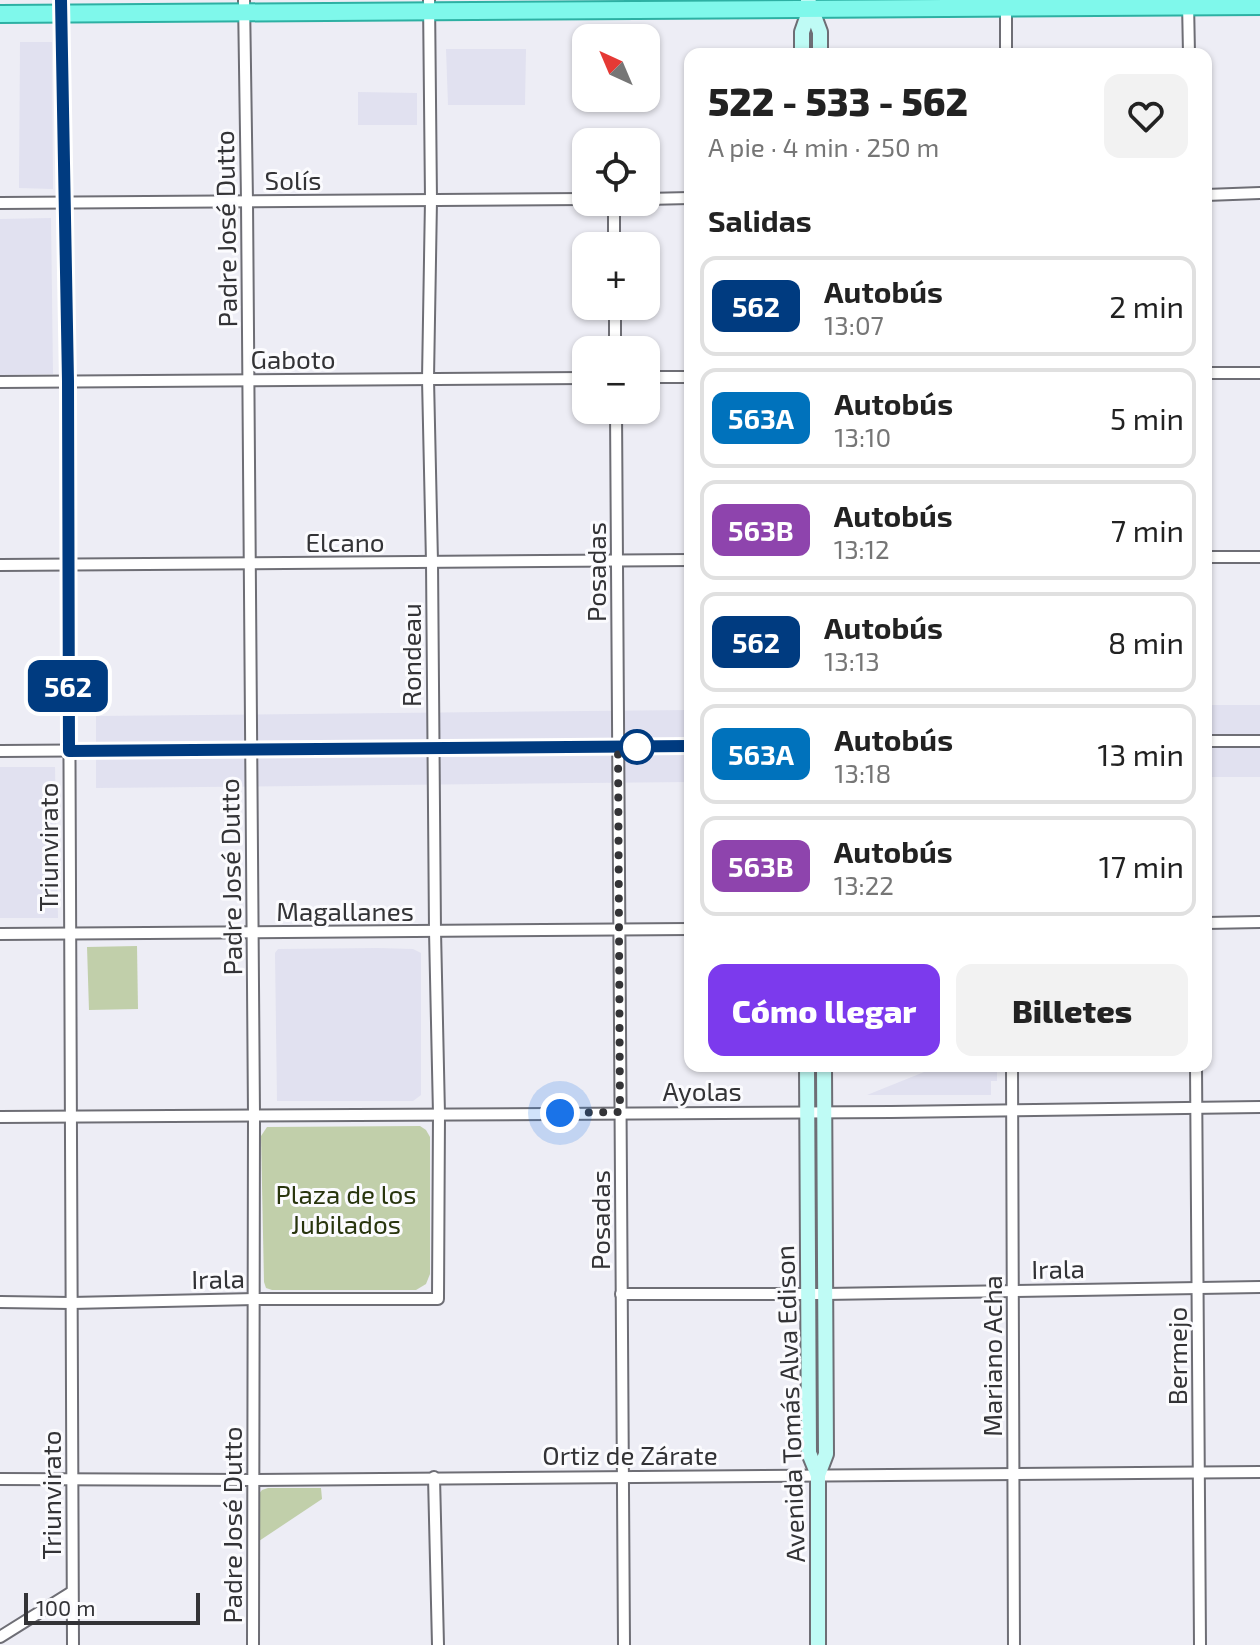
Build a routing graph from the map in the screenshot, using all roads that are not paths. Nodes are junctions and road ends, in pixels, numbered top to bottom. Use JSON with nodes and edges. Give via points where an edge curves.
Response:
{"nodes":[{"id":1,"x":1188,"y":3,"type":"edge"},
{"id":2,"x":809,"y":4,"type":"edge"},
{"id":3,"x":1006,"y":4,"type":"edge"},
{"id":4,"x":614,"y":5,"type":"edge"},
{"id":5,"x":244,"y":6,"type":"edge"},
{"id":6,"x":429,"y":6,"type":"edge"},
{"id":7,"x":1260,"y":6,"type":"edge"},
{"id":8,"x":61,"y":7,"type":"edge"},
{"id":9,"x":0,"y":14,"type":"edge"},
{"id":10,"x":802,"y":48,"type":"edge"},
{"id":11,"x":820,"y":48,"type":"edge"},
{"id":12,"x":1006,"y":48,"type":"edge"},
{"id":13,"x":1189,"y":48,"type":"edge"},
{"id":14,"x":1260,"y":193,"type":"edge"},
{"id":15,"x":1212,"y":195,"type":"edge"},
{"id":16,"x":684,"y":198,"type":"edge"},
{"id":17,"x":572,"y":199,"type":"edge"},
{"id":18,"x":660,"y":199,"type":"edge"},
{"id":19,"x":431,"y":200,"type":"junction"},
{"id":20,"x":247,"y":201,"type":"junction"},
{"id":21,"x":63,"y":202,"type":"junction"},
{"id":22,"x":0,"y":203,"type":"edge"},
{"id":23,"x":1212,"y":373,"type":"edge"},
{"id":24,"x":1260,"y":373,"type":"edge"},
{"id":25,"x":660,"y":377,"type":"edge"},
{"id":26,"x":684,"y":377,"type":"edge"},
{"id":27,"x":572,"y":378,"type":"edge"},
{"id":28,"x":428,"y":379,"type":"junction"},
{"id":29,"x":248,"y":380,"type":"junction"},
{"id":30,"x":68,"y":381,"type":"junction"},
{"id":31,"x":0,"y":382,"type":"edge"},
{"id":32,"x":616,"y":424,"type":"edge"},
{"id":33,"x":1212,"y":557,"type":"edge"},
{"id":34,"x":1260,"y":557,"type":"edge"},
{"id":35,"x":684,"y":560,"type":"edge"},
{"id":36,"x":617,"y":561,"type":"junction"},
{"id":37,"x":432,"y":562,"type":"junction"},
{"id":38,"x":250,"y":564,"type":"junction"},
{"id":39,"x":0,"y":565,"type":"edge"},
{"id":40,"x":67,"y":565,"type":"junction"},
{"id":41,"x":1212,"y":741,"type":"edge"},
{"id":42,"x":1260,"y":741,"type":"edge"},
{"id":43,"x":684,"y":746,"type":"edge"},
{"id":44,"x":618,"y":747,"type":"junction"},
{"id":45,"x":433,"y":749,"type":"junction"},
{"id":46,"x":0,"y":751,"type":"edge"},
{"id":47,"x":69,"y":751,"type":"junction"},
{"id":48,"x":251,"y":751,"type":"junction"},
{"id":49,"x":1260,"y":922,"type":"edge"},
{"id":50,"x":1212,"y":923,"type":"edge"},
{"id":51,"x":619,"y":929,"type":"junction"},
{"id":52,"x":684,"y":929,"type":"edge"},
{"id":53,"x":435,"y":931,"type":"junction"},
{"id":54,"x":252,"y":932,"type":"junction"},
{"id":55,"x":70,"y":933,"type":"junction"},
{"id":56,"x":0,"y":934,"type":"edge"},
{"id":57,"x":807,"y":1072,"type":"edge"},
{"id":58,"x":824,"y":1072,"type":"edge"},
{"id":59,"x":1012,"y":1072,"type":"edge"},
{"id":60,"x":1196,"y":1072,"type":"edge"},
{"id":61,"x":1196,"y":1107,"type":"junction"},
{"id":62,"x":1260,"y":1107,"type":"edge"},
{"id":63,"x":1011,"y":1110,"type":"junction"},
{"id":64,"x":807,"y":1111,"type":"junction"},
{"id":65,"x":824,"y":1111,"type":"junction"},
{"id":66,"x":620,"y":1112,"type":"junction"},
{"id":67,"x":439,"y":1114,"type":"junction"},
{"id":68,"x":254,"y":1115,"type":"junction"},
{"id":69,"x":70,"y":1116,"type":"junction"},
{"id":70,"x":0,"y":1117,"type":"edge"},
{"id":71,"x":1260,"y":1287,"type":"edge"},
{"id":72,"x":1198,"y":1288,"type":"junction"},
{"id":73,"x":1012,"y":1291,"type":"junction"},
{"id":74,"x":621,"y":1294,"type":"junction"},
{"id":75,"x":808,"y":1294,"type":"junction"},
{"id":76,"x":825,"y":1294,"type":"junction"},
{"id":77,"x":255,"y":1299,"type":"junction"},
{"id":78,"x":438,"y":1299,"type":"joint"},
{"id":79,"x":0,"y":1302,"type":"edge"},
{"id":80,"x":71,"y":1303,"type":"junction"},
{"id":81,"x":1199,"y":1472,"type":"junction"},
{"id":82,"x":1260,"y":1472,"type":"edge"},
{"id":83,"x":1013,"y":1473,"type":"junction"},
{"id":84,"x":818,"y":1475,"type":"junction"},
{"id":85,"x":623,"y":1476,"type":"junction"},
{"id":86,"x":434,"y":1477,"type":"junction"},
{"id":87,"x":0,"y":1479,"type":"edge"},
{"id":88,"x":72,"y":1479,"type":"junction"},
{"id":89,"x":252,"y":1480,"type":"junction"},
{"id":90,"x":72,"y":1592,"type":"junction"},
{"id":91,"x":0,"y":1637,"type":"edge"},
{"id":92,"x":73,"y":1645,"type":"edge"},
{"id":93,"x":253,"y":1645,"type":"edge"},
{"id":94,"x":438,"y":1645,"type":"edge"},
{"id":95,"x":624,"y":1645,"type":"edge"},
{"id":96,"x":818,"y":1645,"type":"edge"},
{"id":97,"x":1014,"y":1645,"type":"edge"},
{"id":98,"x":1200,"y":1645,"type":"edge"}],
"edges":[{"from":1,"to":3,"type":"main road"},
{"from":1,"to":7,"type":"main road"},
{"from":1,"to":13,"type":"street"},
{"from":2,"to":3,"type":"main road"},
{"from":2,"to":4,"type":"main road"},
{"from":2,"to":10,"type":"main road"},
{"from":2,"to":11,"type":"main road"},
{"from":3,"to":12,"type":"street"},
{"from":4,"to":6,"type":"main road"},
{"from":5,"to":6,"type":"main road"},
{"from":5,"to":8,"type":"main road"},
{"from":5,"to":20,"type":"street","name":"Padre José Dutto"},
{"from":6,"to":19,"type":"street","name":"Rondeau"},
{"from":8,"to":9,"type":"main road"},
{"from":8,"to":21,"type":"street","name":"Triunvirato"},
{"from":14,"to":15,"type":"street"},
{"from":16,"to":18,"type":"street"},
{"from":17,"to":19,"type":"street","name":"Solís"},
{"from":19,"to":20,"type":"street","name":"Solís"},
{"from":19,"to":28,"type":"street","name":"Rondeau"},
{"from":20,"to":21,"type":"street","name":"Solís"},
{"from":20,"to":29,"type":"street","name":"Padre José Dutto"},
{"from":21,"to":22,"type":"street","name":"Solís"},
{"from":21,"to":30,"type":"street","name":"Triunvirato"},
{"from":23,"to":24,"type":"street"},
{"from":25,"to":26,"type":"street"},
{"from":27,"to":28,"type":"street","name":"Gaboto"},
{"from":28,"to":29,"type":"street","name":"Gaboto"},
{"from":28,"to":37,"type":"street","name":"Rondeau"},
{"from":29,"to":30,"type":"street","name":"Gaboto"},
{"from":29,"to":38,"type":"street","name":"Padre José Dutto"},
{"from":30,"to":31,"type":"street","name":"Gaboto"},
{"from":30,"to":40,"type":"street","name":"Triunvirato"},
{"from":32,"to":36,"type":"street","name":"Posadas"},
{"from":33,"to":34,"type":"street"},
{"from":35,"to":36,"type":"street","name":"Elcano"},
{"from":36,"to":37,"type":"street","name":"Elcano"},
{"from":36,"to":44,"type":"street","name":"Posadas"},
{"from":37,"to":38,"type":"street","name":"Elcano"},
{"from":37,"to":45,"type":"street","name":"Rondeau"},
{"from":38,"to":40,"type":"street","name":"Elcano"},
{"from":38,"to":48,"type":"street","name":"Padre José Dutto"},
{"from":39,"to":40,"type":"street","name":"Elcano"},
{"from":40,"to":47,"type":"street","name":"Triunvirato"},
{"from":41,"to":42,"type":"street"},
{"from":43,"to":44,"type":"street"},
{"from":44,"to":45,"type":"street"},
{"from":44,"to":51,"type":"street","name":"Posadas"},
{"from":45,"to":48,"type":"street"},
{"from":45,"to":53,"type":"street","name":"Rondeau"},
{"from":46,"to":47,"type":"street"},
{"from":47,"to":48,"type":"street"},
{"from":47,"to":55,"type":"street","name":"Triunvirato"},
{"from":48,"to":54,"type":"street","name":"Padre José Dutto"},
{"from":49,"to":50,"type":"street"},
{"from":51,"to":52,"type":"street","name":"Magallanes"},
{"from":51,"to":53,"type":"street","name":"Magallanes"},
{"from":51,"to":66,"type":"street","name":"Posadas"},
{"from":53,"to":54,"type":"street","name":"Magallanes"},
{"from":53,"to":67,"type":"street","name":"Rondeau"},
{"from":54,"to":55,"type":"street","name":"Magallanes"},
{"from":54,"to":68,"type":"street","name":"Padre José Dutto"},
{"from":55,"to":56,"type":"street","name":"Magallanes"},
{"from":55,"to":69,"type":"street","name":"Triunvirato"},
{"from":57,"to":64,"type":"main road","name":"Avenida Tomás Alva Edison"},
{"from":58,"to":65,"type":"main road","name":"Avenida Tomás Alva Edison"},
{"from":59,"to":63,"type":"street","name":"Mariano Acha"},
{"from":60,"to":61,"type":"street","name":"Bermejo"},
{"from":61,"to":62,"type":"street","name":"Ayolas"},
{"from":61,"to":63,"type":"street","name":"Ayolas"},
{"from":61,"to":72,"type":"street","name":"Bermejo"},
{"from":63,"to":65,"type":"street","name":"Ayolas"},
{"from":63,"to":73,"type":"street","name":"Mariano Acha"},
{"from":64,"to":65,"type":"street","name":"Ayolas"},
{"from":64,"to":66,"type":"street","name":"Ayolas"},
{"from":64,"to":75,"type":"main road","name":"Avenida Tomás Alva Edison"},
{"from":65,"to":76,"type":"main road","name":"Avenida Tomás Alva Edison"},
{"from":66,"to":67,"type":"street","name":"Ayolas"},
{"from":66,"to":74,"type":"street","name":"Posadas"},
{"from":67,"to":68,"type":"street","name":"Ayolas"},
{"from":67,"to":78,"type":"street","name":"Rondeau"},
{"from":68,"to":69,"type":"street","name":"Ayolas"},
{"from":68,"to":77,"type":"street","name":"Padre José Dutto"},
{"from":69,"to":70,"type":"street","name":"Ayolas"},
{"from":69,"to":80,"type":"street","name":"Triunvirato"},
{"from":71,"to":72,"type":"street","name":"Irala"},
{"from":72,"to":73,"type":"street","name":"Irala"},
{"from":72,"to":81,"type":"street","name":"Bermejo"},
{"from":73,"to":76,"type":"street","name":"Irala"},
{"from":73,"to":83,"type":"street","name":"Mariano Acha"},
{"from":74,"to":75,"type":"street","name":"Irala"},
{"from":74,"to":85,"type":"street","name":"Posadas"},
{"from":75,"to":76,"type":"street","name":"Irala"},
{"from":75,"to":84,"type":"main road","name":"Avenida Tomás Alva Edison","via":[[809,1453]]},
{"from":76,"to":84,"type":"main road","name":"Avenida Tomás Alva Edison","via":[[826,1454]]},
{"from":77,"to":78,"type":"street","name":"Irala"},
{"from":77,"to":80,"type":"street","name":"Irala"},
{"from":77,"to":89,"type":"street","name":"Padre José Dutto"},
{"from":79,"to":80,"type":"street","name":"Irala"},
{"from":80,"to":88,"type":"street","name":"Triunvirato"},
{"from":81,"to":82,"type":"street","name":"Ortiz de Zárate"},
{"from":81,"to":83,"type":"street","name":"Ortiz de Zárate"},
{"from":81,"to":98,"type":"street","name":"Bermejo"},
{"from":83,"to":84,"type":"street","name":"Ortiz de Zárate"},
{"from":83,"to":97,"type":"street","name":"Mariano Acha"},
{"from":84,"to":85,"type":"street","name":"Ortiz de Zárate"},
{"from":84,"to":96,"type":"main road","name":"Avenida Tomás Alva Edison"},
{"from":85,"to":86,"type":"street","name":"Ortiz de Zárate"},
{"from":85,"to":95,"type":"street","name":"Posadas"},
{"from":86,"to":89,"type":"street","name":"Ortiz de Zárate"},
{"from":86,"to":94,"type":"street"},
{"from":87,"to":88,"type":"street","name":"Ortiz de Zárate"},
{"from":88,"to":89,"type":"street","name":"Ortiz de Zárate"},
{"from":88,"to":90,"type":"street","name":"Triunvirato"},
{"from":89,"to":93,"type":"street","name":"Padre José Dutto"},
{"from":90,"to":91,"type":"street"},
{"from":90,"to":92,"type":"street","name":"Triunvirato"}]}
